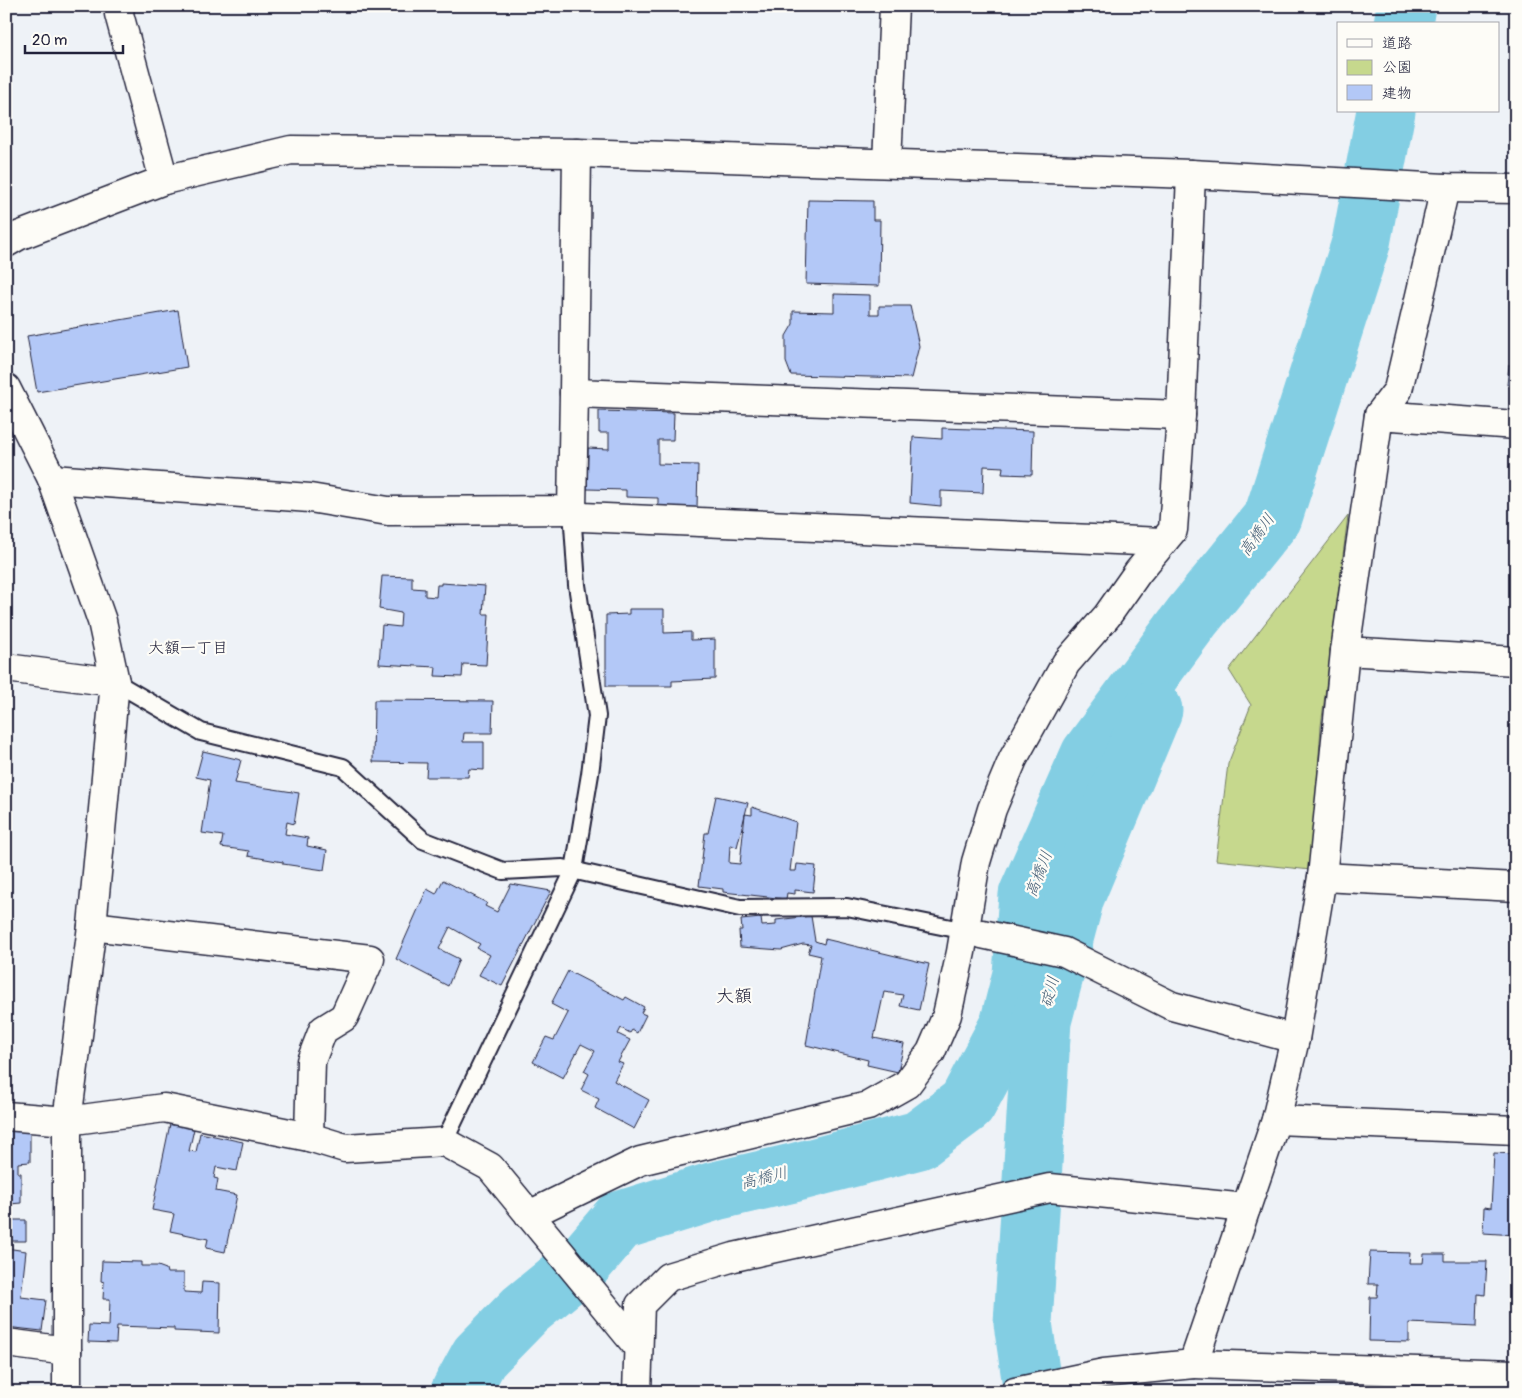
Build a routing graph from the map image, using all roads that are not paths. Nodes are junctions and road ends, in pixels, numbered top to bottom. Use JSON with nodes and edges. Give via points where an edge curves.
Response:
{"nodes":[{"id":1,"x":120,"y":6,"type":"edge"},
{"id":2,"x":894,"y":6,"type":"edge"},
{"id":3,"x":577,"y":152,"type":"junction"},
{"id":4,"x":887,"y":163,"type":"junction"},
{"id":5,"x":1191,"y":174,"type":"junction"},
{"id":6,"x":164,"y":180,"type":"junction"},
{"id":7,"x":1441,"y":188,"type":"junction"},
{"id":8,"x":1516,"y":189,"type":"edge"},
{"id":9,"x":6,"y":243,"type":"edge"},
{"id":10,"x":6,"y":388,"type":"edge"},
{"id":11,"x":574,"y":393,"type":"junction"},
{"id":12,"x":1181,"y":415,"type":"junction"},
{"id":13,"x":1379,"y":415,"type":"junction"},
{"id":14,"x":1516,"y":425,"type":"edge"},
{"id":15,"x":52,"y":479,"type":"junction"},
{"id":16,"x":572,"y":510,"type":"junction"},
{"id":17,"x":1163,"y":542,"type":"junction"},
{"id":18,"x":1345,"y":651,"type":"junction"},
{"id":19,"x":1516,"y":660,"type":"edge"},
{"id":20,"x":6,"y":668,"type":"edge"},
{"id":21,"x":115,"y":682,"type":"junction"},
{"id":22,"x":574,"y":870,"type":"junction"},
{"id":23,"x":1322,"y":877,"type":"junction"},
{"id":24,"x":1516,"y":888,"type":"edge"},
{"id":25,"x":92,"y":926,"type":"junction"},
{"id":26,"x":974,"y":932,"type":"junction"},
{"id":27,"x":1295,"y":1039,"type":"junction"},
{"id":28,"x":6,"y":1116,"type":"edge"},
{"id":29,"x":1276,"y":1120,"type":"junction"},
{"id":30,"x":67,"y":1121,"type":"junction"},
{"id":31,"x":1516,"y":1130,"type":"edge"},
{"id":32,"x":309,"y":1137,"type":"junction"},
{"id":33,"x":444,"y":1142,"type":"junction"},
{"id":34,"x":1246,"y":1208,"type":"junction"},
{"id":35,"x":530,"y":1215,"type":"junction"},
{"id":36,"x":6,"y":1343,"type":"edge"},
{"id":37,"x":638,"y":1347,"type":"junction"},
{"id":38,"x":67,"y":1351,"type":"junction"},
{"id":39,"x":1193,"y":1364,"type":"junction"},
{"id":40,"x":1516,"y":1374,"type":"edge"},
{"id":41,"x":67,"y":1392,"type":"edge"},
{"id":42,"x":638,"y":1392,"type":"edge"},
{"id":43,"x":1015,"y":1392,"type":"edge"}],
"edges":[{"from":1,"to":6,"type":"street","via":[[119,14]]},
{"from":2,"to":4,"type":"street"},
{"from":3,"to":4,"type":"street"},
{"from":3,"to":6,"type":"street","via":[[291,150]]},
{"from":3,"to":11,"type":"street"},
{"from":4,"to":5,"type":"street"},
{"from":5,"to":7,"type":"street"},
{"from":5,"to":12,"type":"street"},
{"from":6,"to":9,"type":"street"},
{"from":7,"to":8,"type":"street"},
{"from":7,"to":13,"type":"street","via":[[1398,390]]},
{"from":10,"to":15,"type":"street"},
{"from":11,"to":12,"type":"street"},
{"from":11,"to":16,"type":"street"},
{"from":12,"to":17,"type":"street","via":[[1173,530]]},
{"from":13,"to":14,"type":"street"},
{"from":13,"to":18,"type":"street"},
{"from":15,"to":16,"type":"street","via":[[310,498],[388,511]]},
{"from":15,"to":21,"type":"street","via":[[102,621]]},
{"from":16,"to":17,"type":"street","via":[[582,517]]},
{"from":16,"to":22,"type":"lane","via":[[577,585],[597,716]]},
{"from":17,"to":26,"type":"street","via":[[1107,616],[1066,663],[1013,759],[992,809],[976,862]]},
{"from":18,"to":19,"type":"street"},
{"from":18,"to":23,"type":"street"},
{"from":20,"to":21,"type":"street"},
{"from":21,"to":22,"type":"lane","via":[[201,732],[343,767],[423,840],[503,871]]},
{"from":21,"to":25,"type":"street"},
{"from":22,"to":26,"type":"lane","via":[[740,908],[847,907]]},
{"from":22,"to":33,"type":"lane"},
{"from":23,"to":24,"type":"street"},
{"from":23,"to":27,"type":"street"},
{"from":25,"to":30,"type":"street"},
{"from":25,"to":32,"type":"street","via":[[370,959],[344,1016],[323,1030],[311,1061]]},
{"from":26,"to":27,"type":"street","via":[[1064,952],[1172,1006]]},
{"from":26,"to":35,"type":"street","via":[[932,1052],[907,1084],[868,1106],[640,1161]]},
{"from":27,"to":29,"type":"street"},
{"from":28,"to":30,"type":"street"},
{"from":29,"to":31,"type":"street"},
{"from":29,"to":34,"type":"street"},
{"from":30,"to":32,"type":"street","via":[[164,1108]]},
{"from":30,"to":38,"type":"street"},
{"from":32,"to":33,"type":"street","via":[[345,1148]]},
{"from":33,"to":35,"type":"street","via":[[490,1167]]},
{"from":34,"to":37,"type":"street","via":[[1050,1188],[734,1257],[668,1277],[640,1305]]},
{"from":34,"to":39,"type":"street"},
{"from":35,"to":37,"type":"street"},
{"from":36,"to":38,"type":"street"},
{"from":37,"to":42,"type":"street"},
{"from":38,"to":41,"type":"street"},
{"from":39,"to":40,"type":"street"},
{"from":39,"to":43,"type":"street","via":[[1104,1373]]}]}
